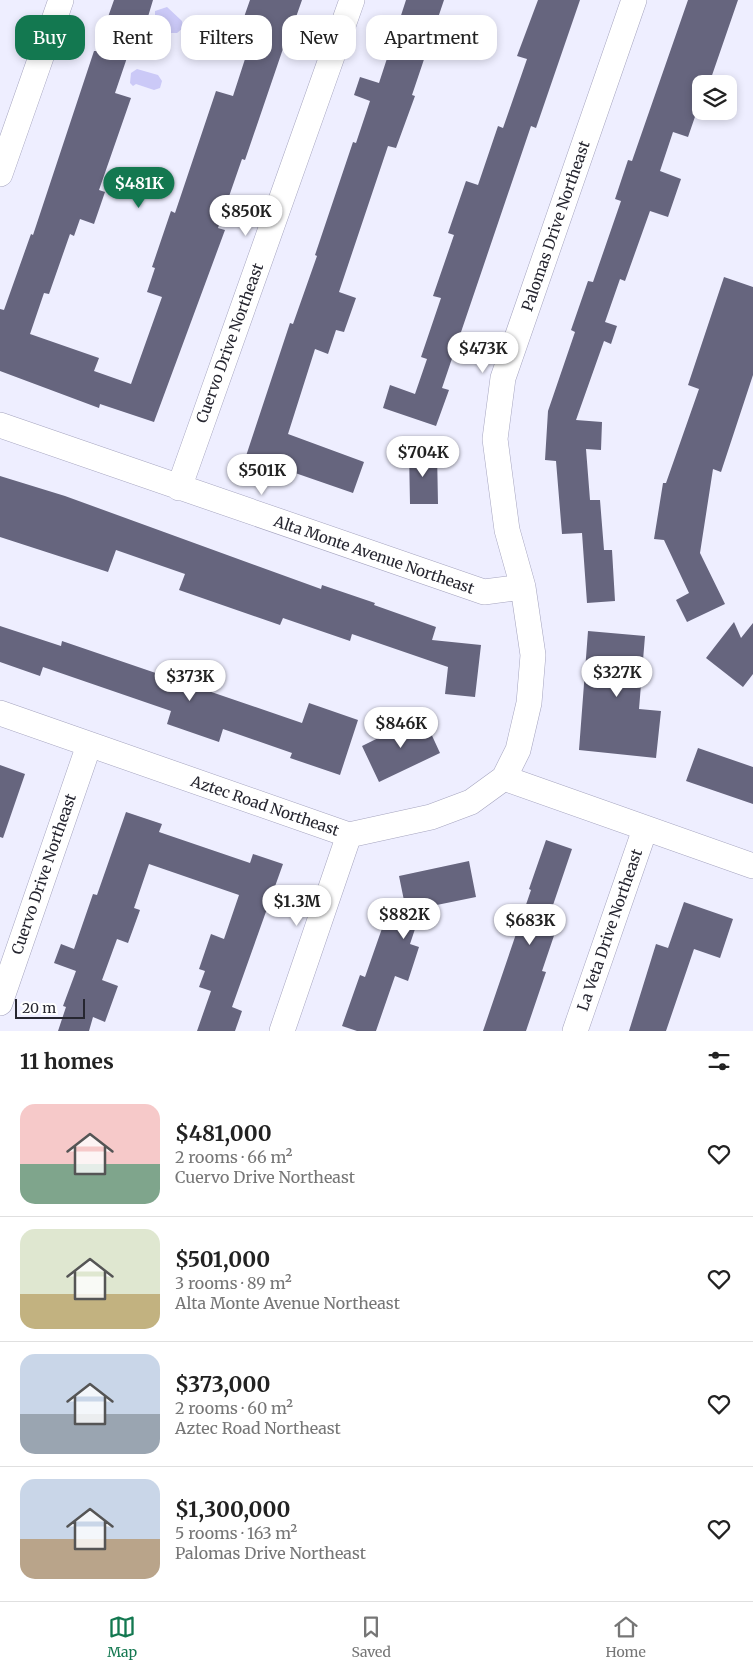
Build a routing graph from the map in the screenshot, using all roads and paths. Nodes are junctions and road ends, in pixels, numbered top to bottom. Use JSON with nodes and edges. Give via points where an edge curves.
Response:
{"nodes":[{"id":1,"x":61,"y":0,"type":"edge"},
{"id":2,"x":352,"y":0,"type":"edge"},
{"id":3,"x":634,"y":0,"type":"edge"},
{"id":4,"x":0,"y":174,"type":"edge"},
{"id":5,"x":0,"y":425,"type":"edge"},
{"id":6,"x":179,"y":488,"type":"junction"},
{"id":7,"x":523,"y":587,"type":"junction"},
{"id":8,"x":0,"y":713,"type":"edge"},
{"id":9,"x":89,"y":745,"type":"junction"},
{"id":10,"x":504,"y":778,"type":"junction"},
{"id":11,"x":645,"y":829,"type":"junction"},
{"id":12,"x":349,"y":835,"type":"junction"},
{"id":13,"x":753,"y":866,"type":"edge"},
{"id":14,"x":0,"y":1003,"type":"edge"},
{"id":15,"x":282,"y":1031,"type":"edge"},
{"id":16,"x":574,"y":1031,"type":"edge"}],
"edges":[{"from":1,"to":4,"type":"street"},
{"from":2,"to":6,"type":"street","name":"Cuervo Drive Northeast"},
{"from":3,"to":7,"type":"street","name":"Palomas Drive Northeast","via":[[503,378],[496,439],[507,530]]},
{"from":5,"to":6,"type":"street","name":"Alta Monte Avenue Northeast"},
{"from":6,"to":7,"type":"street","name":"Alta Monte Avenue Northeast","via":[[484,592]]},
{"from":7,"to":10,"type":"street","name":"Palomas Drive Northeast","via":[[533,655],[529,703],[518,750]]},
{"from":8,"to":9,"type":"street","name":"Aztec Road Northeast"},
{"from":9,"to":12,"type":"street","name":"Aztec Road Northeast"},
{"from":9,"to":14,"type":"street","name":"Cuervo Drive Northeast"},
{"from":10,"to":11,"type":"street"},
{"from":10,"to":12,"type":"street","name":"Aztec Road Northeast","via":[[471,802],[439,814]]},
{"from":11,"to":13,"type":"street"},
{"from":11,"to":16,"type":"street","name":"La Veta Drive Northeast"},
{"from":12,"to":15,"type":"street"}]}
